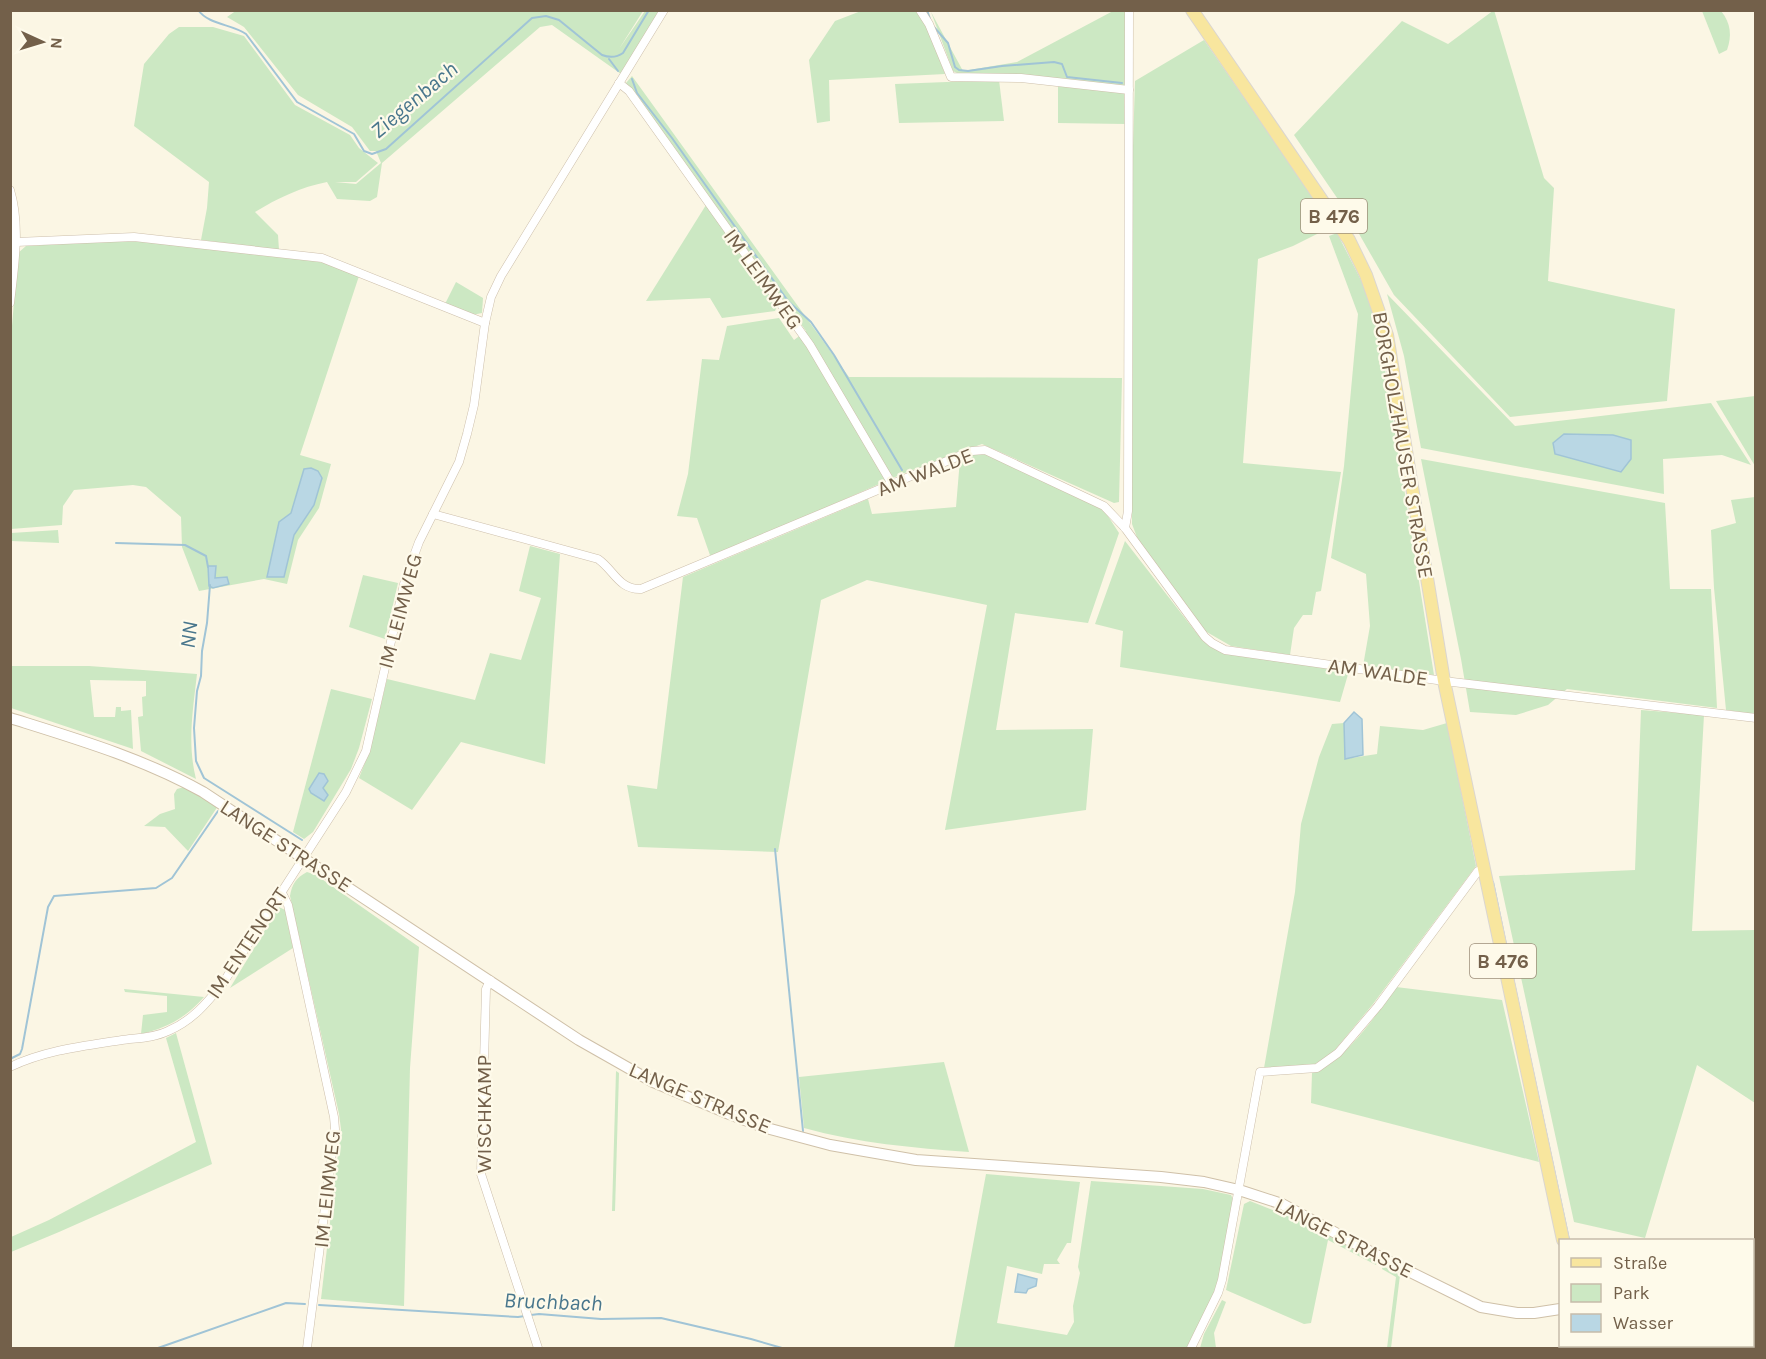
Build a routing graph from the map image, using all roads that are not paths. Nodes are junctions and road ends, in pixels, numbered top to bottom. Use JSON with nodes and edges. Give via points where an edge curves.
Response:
{"nodes":[{"id":1,"x":664,"y":10,"type":"edge"},
{"id":2,"x":920,"y":10,"type":"edge"},
{"id":3,"x":1129,"y":10,"type":"edge"},
{"id":4,"x":1192,"y":10,"type":"edge"},
{"id":5,"x":619,"y":83,"type":"junction"},
{"id":6,"x":1129,"y":90,"type":"junction"},
{"id":7,"x":10,"y":190,"type":"edge"},
{"id":8,"x":16,"y":242,"type":"junction"},
{"id":9,"x":10,"y":303,"type":"edge"},
{"id":10,"x":485,"y":323,"type":"junction"},
{"id":11,"x":892,"y":484,"type":"junction"},
{"id":12,"x":433,"y":514,"type":"junction"},
{"id":13,"x":1125,"y":528,"type":"junction"},
{"id":14,"x":1444,"y":681,"type":"junction"},
{"id":15,"x":10,"y":718,"type":"edge"},
{"id":16,"x":1755,"y":718,"type":"edge"},
{"id":17,"x":304,"y":857,"type":"junction"},
{"id":18,"x":1484,"y":869,"type":"junction"},
{"id":19,"x":281,"y":891,"type":"junction"},
{"id":20,"x":490,"y":980,"type":"junction"},
{"id":21,"x":10,"y":1067,"type":"edge"},
{"id":22,"x":1239,"y":1190,"type":"junction"},
{"id":23,"x":1563,"y":1239,"type":"edge"},
{"id":24,"x":1559,"y":1309,"type":"edge"},
{"id":25,"x":307,"y":1348,"type":"edge"},
{"id":26,"x":538,"y":1348,"type":"edge"},
{"id":27,"x":1191,"y":1348,"type":"edge"}],
"edges":[{"from":1,"to":5,"type":"street","name":"IM LEIMWEG"},
{"from":2,"to":6,"type":"street","via":[[951,77],[1021,78]]},
{"from":3,"to":6,"type":"street"},
{"from":4,"to":14,"type":"main road","name":"BORGHOLZHAUSER STRASSE","number":"B 476","via":[[1349,240],[1380,309]]},
{"from":5,"to":10,"type":"street","name":"IM LEIMWEG","via":[[501,276]]},
{"from":5,"to":11,"type":"street","name":"IM LEIMWEG","via":[[629,91],[810,345]]},
{"from":6,"to":13,"type":"street"},
{"from":7,"to":8,"type":"street"},
{"from":8,"to":9,"type":"street"},
{"from":8,"to":10,"type":"street","via":[[134,237],[322,258]]},
{"from":10,"to":12,"type":"street","name":"IM LEIMWEG","via":[[468,434]]},
{"from":11,"to":12,"type":"street","name":"AM WALDE","via":[[641,589],[624,586],[598,559]]},
{"from":11,"to":13,"type":"street","name":"AM WALDE","via":[[972,451],[985,450],[1104,506]]},
{"from":12,"to":17,"type":"street","name":"IM LEIMWEG","via":[[405,580],[366,751],[346,792]]},
{"from":13,"to":14,"type":"street","name":"AM WALDE","via":[[1206,637],[1225,650]]},
{"from":14,"to":16,"type":"street"},
{"from":14,"to":18,"type":"main road","name":"BORGHOLZHAUSER STRASSE","number":"B 476"},
{"from":15,"to":17,"type":"street","name":"LANGE STRASSE","via":[[163,770]]},
{"from":17,"to":19,"type":"street","name":"IM ENTENORT"},
{"from":17,"to":20,"type":"street","name":"LANGE STRASSE"},
{"from":18,"to":22,"type":"street","via":[[1478,871],[1378,1006],[1338,1053],[1317,1068],[1260,1072]]},
{"from":18,"to":23,"type":"main road","name":"BORGHOLZHAUSER STRASSE","number":"B 476"},
{"from":19,"to":21,"type":"street","name":"IM ENTENORT","via":[[223,983],[183,1023],[159,1035],[67,1048]]},
{"from":19,"to":25,"type":"street","name":"IM LEIMWEG","via":[[288,905],[335,1129]]},
{"from":20,"to":22,"type":"street","name":"LANGE STRASSE","via":[[625,1067],[695,1101],[763,1127],[830,1145],[916,1160],[1161,1177]]},
{"from":20,"to":26,"type":"street","name":"WISCHKAMP","via":[[486,989],[481,1174]]},
{"from":22,"to":24,"type":"street","name":"LANGE STRASSE","via":[[1282,1204],[1481,1307],[1517,1313]]},
{"from":22,"to":27,"type":"street","via":[[1218,1293]]}]}
